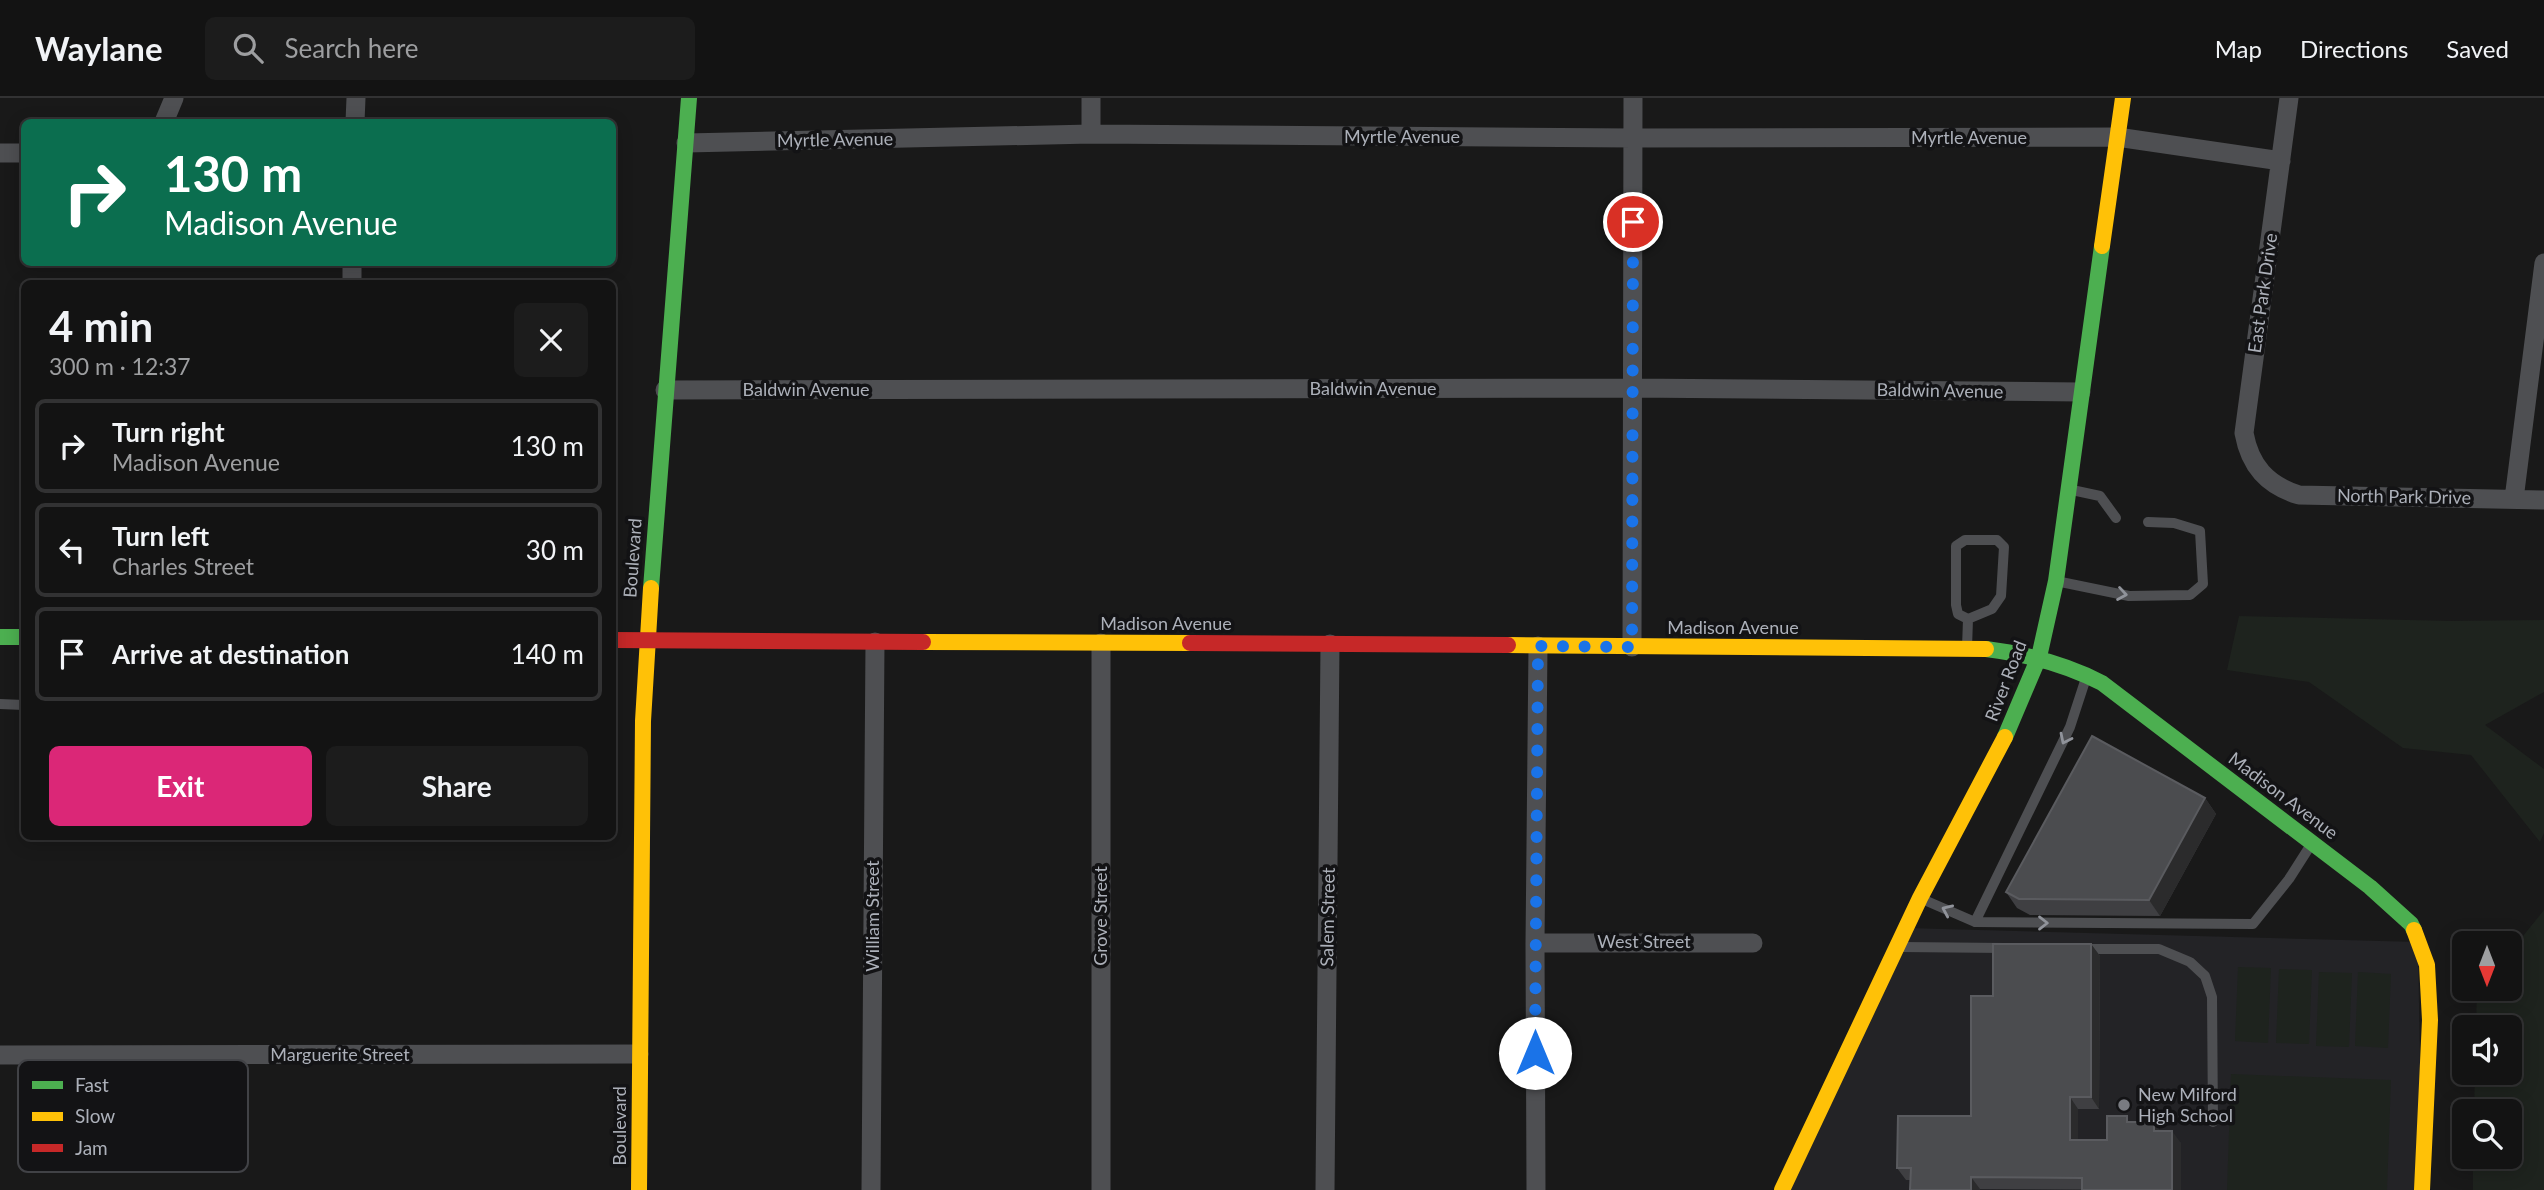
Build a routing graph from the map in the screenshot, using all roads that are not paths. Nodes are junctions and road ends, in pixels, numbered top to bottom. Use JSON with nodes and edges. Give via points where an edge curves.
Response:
{"nodes":[{"id":1,"x":174,"y":98,"type":"edge"},
{"id":2,"x":356,"y":98,"type":"edge"},
{"id":3,"x":689,"y":98,"type":"edge"},
{"id":4,"x":1091,"y":98,"type":"edge"},
{"id":5,"x":1633,"y":98,"type":"edge"},
{"id":6,"x":2123,"y":98,"type":"edge"},
{"id":7,"x":2289,"y":98,"type":"edge"},
{"id":8,"x":165,"y":119,"type":"edge"},
{"id":9,"x":355,"y":119,"type":"edge"},
{"id":10,"x":1091,"y":134,"type":"junction"},
{"id":11,"x":2117,"y":137,"type":"junction"},
{"id":12,"x":1633,"y":138,"type":"junction"},
{"id":13,"x":686,"y":142,"type":"junction"},
{"id":14,"x":0,"y":153,"type":"edge"},
{"id":15,"x":21,"y":153,"type":"edge"},
{"id":16,"x":2281,"y":161,"type":"junction"},
{"id":17,"x":2544,"y":263,"type":"edge"},
{"id":18,"x":1631,"y":388,"type":"junction"},
{"id":19,"x":665,"y":390,"type":"junction"},
{"id":20,"x":2081,"y":392,"type":"junction"},
{"id":21,"x":2268,"y":481,"type":"joint"},
{"id":22,"x":2070,"y":489,"type":"junction"},
{"id":23,"x":2514,"y":499,"type":"junction"},
{"id":24,"x":2544,"y":500,"type":"edge"},
{"id":25,"x":2116,"y":518,"type":"dead end"},
{"id":26,"x":2148,"y":522,"type":"dead end"},
{"id":27,"x":2056,"y":581,"type":"junction"},
{"id":28,"x":1968,"y":619,"type":"junction"},
{"id":29,"x":0,"y":637,"type":"edge"},
{"id":30,"x":21,"y":637,"type":"edge"},
{"id":31,"x":616,"y":640,"type":"edge"},
{"id":32,"x":647,"y":640,"type":"junction"},
{"id":33,"x":875,"y":642,"type":"junction"},
{"id":34,"x":1101,"y":643,"type":"junction"},
{"id":35,"x":1330,"y":644,"type":"junction"},
{"id":36,"x":1538,"y":646,"type":"junction"},
{"id":37,"x":1632,"y":647,"type":"junction"},
{"id":38,"x":1967,"y":648,"type":"junction"},
{"id":39,"x":2039,"y":656,"type":"junction"},
{"id":40,"x":2087,"y":674,"type":"junction"},
{"id":41,"x":0,"y":704,"type":"edge"},
{"id":42,"x":21,"y":705,"type":"edge"},
{"id":43,"x":2313,"y":843,"type":"junction"},
{"id":44,"x":1920,"y":898,"type":"junction"},
{"id":45,"x":1975,"y":922,"type":"junction"},
{"id":46,"x":1535,"y":943,"type":"junction"},
{"id":47,"x":1753,"y":943,"type":"dead end"},
{"id":48,"x":1897,"y":947,"type":"junction"},
{"id":49,"x":2021,"y":948,"type":"edge"},
{"id":50,"x":2076,"y":948,"type":"edge"},
{"id":51,"x":639,"y":1054,"type":"junction"},
{"id":52,"x":0,"y":1055,"type":"edge"},
{"id":53,"x":2213,"y":1122,"type":"dead end"},
{"id":54,"x":639,"y":1190,"type":"edge"},
{"id":55,"x":872,"y":1190,"type":"edge"},
{"id":56,"x":1101,"y":1190,"type":"edge"},
{"id":57,"x":1325,"y":1190,"type":"edge"},
{"id":58,"x":1536,"y":1190,"type":"edge"},
{"id":59,"x":1782,"y":1190,"type":"edge"},
{"id":60,"x":2422,"y":1190,"type":"edge"}],
"edges":[{"from":1,"to":8,"type":"street"},
{"from":2,"to":9,"type":"street"},
{"from":3,"to":13,"type":"main road","name":"Boulevard"},
{"from":4,"to":10,"type":"street"},
{"from":5,"to":12,"type":"street"},
{"from":6,"to":11,"type":"main road","name":"River Road"},
{"from":7,"to":16,"type":"street","name":"East Park Drive"},
{"from":10,"to":12,"type":"street","name":"Myrtle Avenue"},
{"from":10,"to":13,"type":"street","name":"Myrtle Avenue"},
{"from":11,"to":12,"type":"street","name":"Myrtle Avenue"},
{"from":11,"to":16,"type":"street","name":"Myrtle Avenue"},
{"from":11,"to":20,"type":"main road","name":"River Road"},
{"from":12,"to":18,"type":"street"},
{"from":13,"to":19,"type":"main road","name":"Boulevard"},
{"from":14,"to":15,"type":"street"},
{"from":16,"to":21,"type":"street","name":"East Park Drive","via":[[2244,433],[2256,467]]},
{"from":17,"to":23,"type":"street"},
{"from":18,"to":19,"type":"street","name":"Baldwin Avenue"},
{"from":18,"to":20,"type":"street","name":"Baldwin Avenue"},
{"from":18,"to":37,"type":"street"},
{"from":19,"to":32,"type":"main road","name":"Boulevard"},
{"from":20,"to":22,"type":"main road","name":"River Road"},
{"from":21,"to":23,"type":"street","name":"North Park Drive","via":[[2299,495]]},
{"from":22,"to":25,"type":"lane","via":[[2099,496]]},
{"from":22,"to":27,"type":"main road","name":"River Road"},
{"from":23,"to":24,"type":"street","name":"North Park Drive"},
{"from":27,"to":26,"type":"lane","one_way":true,"via":[[2130,596],[2190,595],[2203,584],[2200,531]]},
{"from":27,"to":39,"type":"main road","name":"River Road"},
{"from":28,"to":28,"type":"lane","via":[[1958,614],[1956,605],[1956,545],[1965,540],[1997,540],[2004,547],[2001,596],[1992,609]]},
{"from":28,"to":38,"type":"lane"},
{"from":29,"to":30,"type":"main road"},
{"from":31,"to":32,"type":"main road","name":"Madison Avenue"},
{"from":32,"to":33,"type":"main road","name":"Madison Avenue"},
{"from":32,"to":51,"type":"main road","name":"Boulevard"},
{"from":33,"to":34,"type":"main road","name":"Madison Avenue"},
{"from":33,"to":55,"type":"street","name":"William Street"},
{"from":34,"to":35,"type":"main road","name":"Madison Avenue"},
{"from":34,"to":56,"type":"street","name":"Grove Street"},
{"from":35,"to":36,"type":"main road","name":"Madison Avenue"},
{"from":35,"to":57,"type":"street","name":"Salem Street"},
{"from":36,"to":37,"type":"main road","name":"Madison Avenue"},
{"from":36,"to":46,"type":"street"},
{"from":37,"to":38,"type":"main road","name":"Madison Avenue"},
{"from":38,"to":39,"type":"main road","name":"Madison Avenue"},
{"from":39,"to":40,"type":"main road","name":"Madison Avenue"},
{"from":39,"to":44,"type":"main road","name":"River Road","via":[[2005,736]]},
{"from":40,"to":43,"type":"main road","name":"Madison Avenue"},
{"from":40,"to":45,"type":"lane","one_way":true,"via":[[2070,727]]},
{"from":41,"to":42,"type":"lane"},
{"from":45,"to":43,"type":"lane","one_way":true,"via":[[2253,924]]},
{"from":43,"to":60,"type":"main road","name":"Madison Avenue","via":[[2411,925],[2427,965],[2430,1020]]},
{"from":45,"to":44,"type":"lane","one_way":true},
{"from":44,"to":48,"type":"main road","name":"River Road"},
{"from":46,"to":47,"type":"street","name":"West Street"},
{"from":46,"to":58,"type":"street"},
{"from":48,"to":49,"type":"lane"},
{"from":48,"to":59,"type":"main road","name":"River Road"},
{"from":50,"to":53,"type":"lane","via":[[2159,949],[2190,962],[2205,976],[2212,997]]},
{"from":51,"to":52,"type":"street","name":"Marguerite Street"},
{"from":51,"to":54,"type":"main road","name":"Boulevard"}]}
